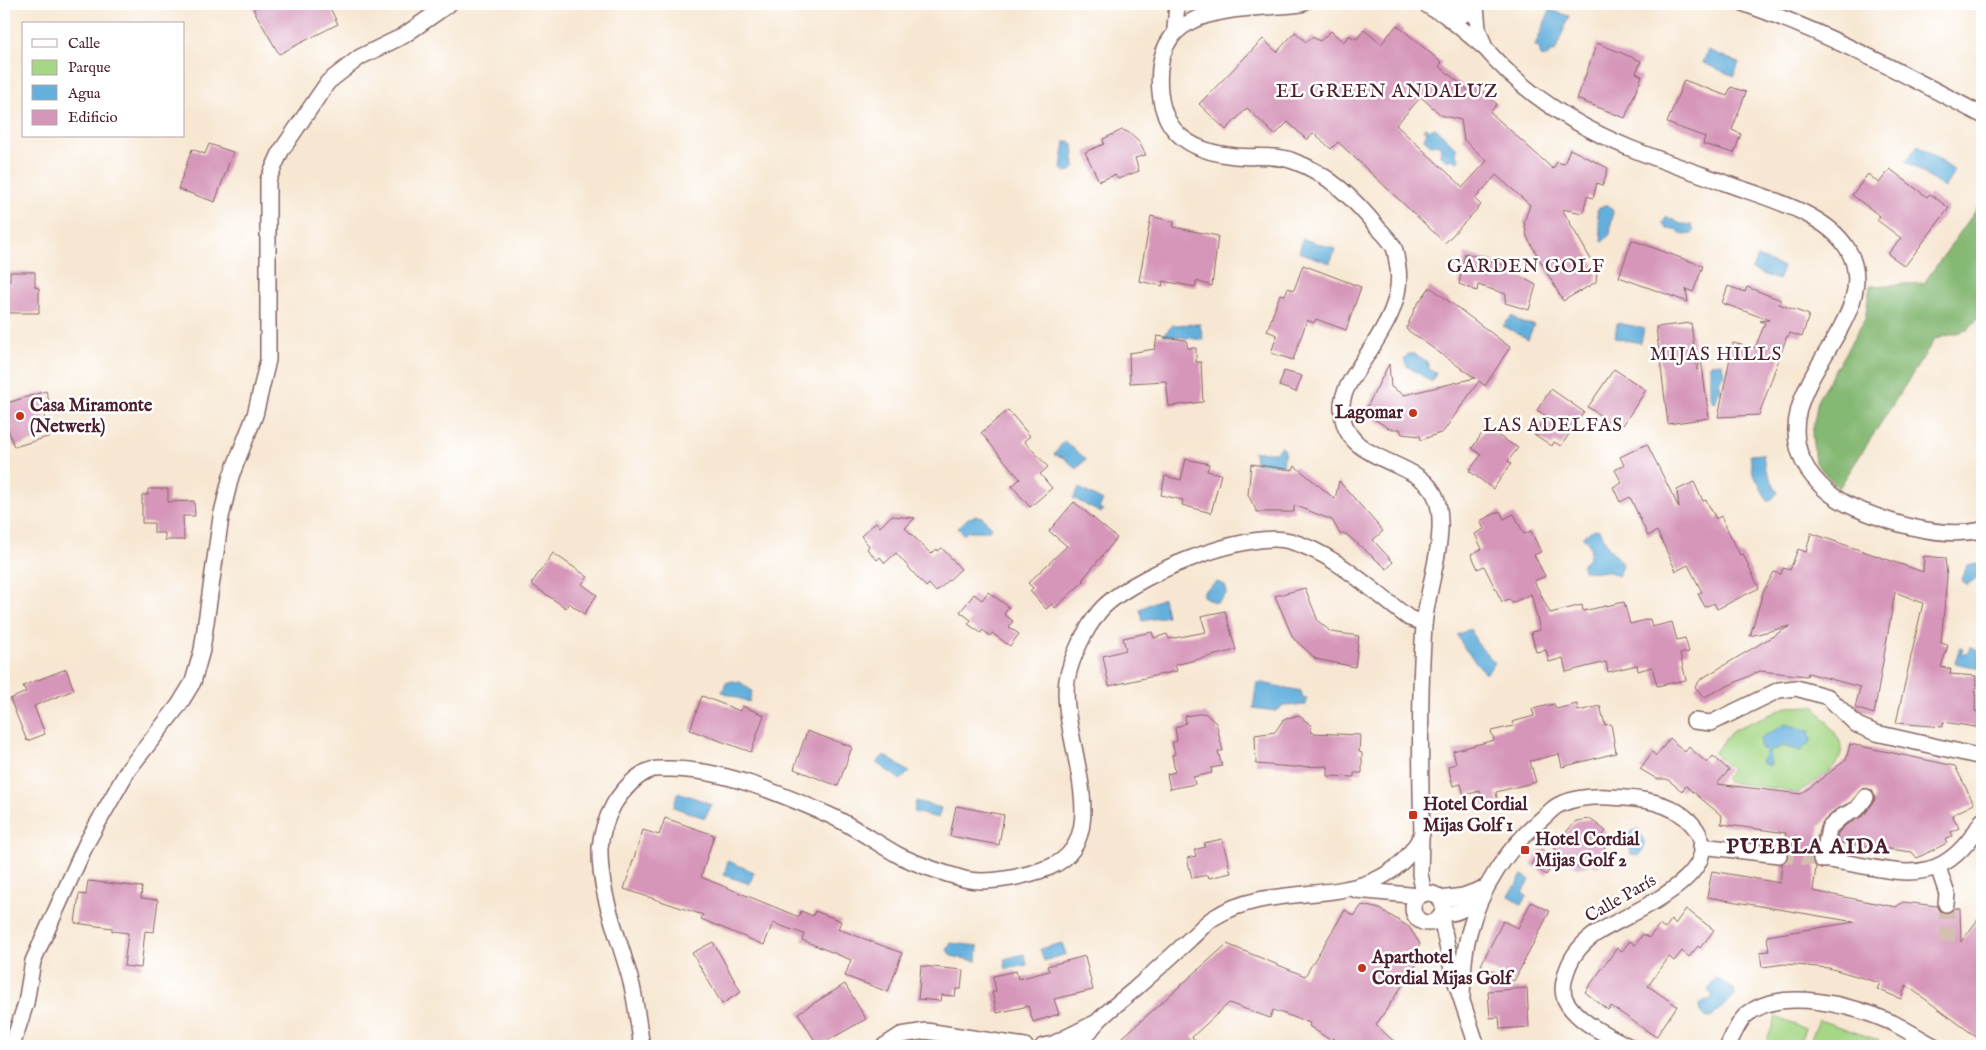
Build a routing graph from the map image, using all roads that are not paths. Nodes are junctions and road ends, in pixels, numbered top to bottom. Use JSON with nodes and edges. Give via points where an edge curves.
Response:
{"nodes":[{"id":1,"x":449,"y":4,"type":"edge"},
{"id":2,"x":1177,"y":4,"type":"edge"},
{"id":3,"x":1301,"y":4,"type":"edge"},
{"id":4,"x":1425,"y":4,"type":"edge"},
{"id":5,"x":1745,"y":4,"type":"edge"},
{"id":6,"x":1477,"y":5,"type":"edge"},
{"id":7,"x":1229,"y":6,"type":"edge"},
{"id":8,"x":1445,"y":15,"type":"junction"},
{"id":9,"x":1175,"y":29,"type":"junction"},
{"id":10,"x":1485,"y":48,"type":"junction"},
{"id":11,"x":1982,"y":115,"type":"edge"},
{"id":12,"x":1982,"y":530,"type":"edge"},
{"id":13,"x":1424,"y":623,"type":"junction"},
{"id":14,"x":1694,"y":722,"type":"dead end"},
{"id":15,"x":1982,"y":757,"type":"edge"},
{"id":16,"x":1866,"y":797,"type":"dead end"},
{"id":17,"x":1982,"y":820,"type":"edge"},
{"id":18,"x":1422,"y":834,"type":"junction"},
{"id":19,"x":1701,"y":846,"type":"junction"},
{"id":20,"x":1779,"y":855,"type":"tunnel mouth"},
{"id":21,"x":1938,"y":867,"type":"junction"},
{"id":22,"x":1487,"y":884,"type":"junction"},
{"id":23,"x":1349,"y":889,"type":"junction"},
{"id":24,"x":1422,"y":895,"type":"junction"},
{"id":25,"x":1946,"y":904,"type":"tunnel mouth"},
{"id":26,"x":1441,"y":910,"type":"junction"},
{"id":27,"x":1462,"y":997,"type":"junction"},
{"id":28,"x":1100,"y":1020,"type":"junction"},
{"id":29,"x":12,"y":1046,"type":"edge"},
{"id":30,"x":639,"y":1046,"type":"edge"},
{"id":31,"x":884,"y":1046,"type":"edge"},
{"id":32,"x":1025,"y":1046,"type":"edge"},
{"id":33,"x":1042,"y":1046,"type":"edge"},
{"id":34,"x":1082,"y":1046,"type":"edge"},
{"id":35,"x":1477,"y":1046,"type":"edge"},
{"id":36,"x":1628,"y":1046,"type":"edge"},
{"id":37,"x":1728,"y":1046,"type":"edge"},
{"id":38,"x":1934,"y":1046,"type":"edge"}],
"edges":[{"from":1,"to":29,"type":"street","via":[[403,36],[360,57],[328,82],[281,151],[268,180],[268,360],[255,414],[231,476],[221,517],[202,650],[193,682],[128,770],[87,842],[33,961],[26,1003]]},
{"from":2,"to":9,"type":"street"},
{"from":3,"to":7,"type":"street","via":[[1271,8]]},
{"from":4,"to":8,"type":"street"},
{"from":5,"to":11,"type":"street","via":[[1799,23],[1858,50]]},
{"from":6,"to":8,"type":"street","via":[[1463,15]]},
{"from":6,"to":10,"type":"street","via":[[1478,29]]},
{"from":7,"to":9,"type":"street","via":[[1182,22]]},
{"from":8,"to":10,"type":"street"},
{"from":9,"to":13,"type":"street","via":[[1163,54],[1160,90],[1167,121],[1176,133],[1202,149],[1235,156],[1291,160],[1316,172],[1337,185],[1364,210],[1394,247],[1400,276],[1396,303],[1347,387],[1341,407],[1344,425],[1353,440],[1373,455],[1420,479],[1434,492],[1440,512],[1439,532]]},
{"from":10,"to":12,"type":"street","via":[[1527,90],[1568,117],[1630,148],[1794,208],[1830,229],[1855,262],[1855,286],[1850,308],[1802,395],[1797,415],[1799,456],[1816,482],[1840,503],[1874,516],[1933,531],[1966,533]]},
{"from":13,"to":18,"type":"street"},
{"from":13,"to":30,"type":"street","via":[[1409,618],[1326,556],[1288,540],[1248,541],[1188,559],[1129,586],[1099,611],[1080,644],[1067,679],[1066,712],[1084,807],[1083,827],[1071,854],[1052,867],[1010,879],[967,880],[903,857],[831,816],[725,775],[682,768],[650,769],[624,788],[608,815],[600,844],[601,878],[613,929],[632,984],[641,1040]]},
{"from":14,"to":15,"type":"street","via":[[1711,723],[1779,690],[1796,688],[1828,697],[1856,725],[1876,733]]},
{"from":16,"to":21,"type":"street","via":[[1857,808],[1829,828],[1822,859],[1903,873],[1925,872]]},
{"from":17,"to":21,"type":"street","via":[[1967,844]]},
{"from":18,"to":23,"type":"street","via":[[1399,866],[1373,882]]},
{"from":18,"to":24,"type":"street"},
{"from":19,"to":20,"type":"street"},
{"from":19,"to":22,"type":"street","via":[[1698,830],[1685,815],[1662,804],[1632,798],[1591,796],[1559,804],[1516,843]]},
{"from":19,"to":36,"type":"street","name":"Calle París","via":[[1700,859],[1681,884],[1594,935],[1576,952],[1567,968],[1562,986],[1564,998],[1573,1010],[1594,1028]]},
{"from":21,"to":25,"type":"street","via":[[1947,894]]},
{"from":22,"to":26,"type":"street","via":[[1468,907],[1451,914]]},
{"from":22,"to":27,"type":"street","via":[[1469,933]]},
{"from":23,"to":24,"type":"street"},
{"from":23,"to":28,"type":"street","via":[[1255,900],[1215,916]]},
{"from":24,"to":26,"type":"street","via":[[1433,894]]},
{"from":24,"to":26,"type":"street","via":[[1413,908],[1419,920],[1428,923]]},
{"from":26,"to":27,"type":"street"},
{"from":27,"to":35,"type":"street"},
{"from":28,"to":33,"type":"street","via":[[1074,1035]]},
{"from":28,"to":34,"type":"street"},
{"from":31,"to":32,"type":"street","via":[[901,1034],[926,1031]]},
{"from":37,"to":38,"type":"street","via":[[1744,1017],[1760,1006],[1812,1000],[1856,1009],[1894,1024]]}]}
